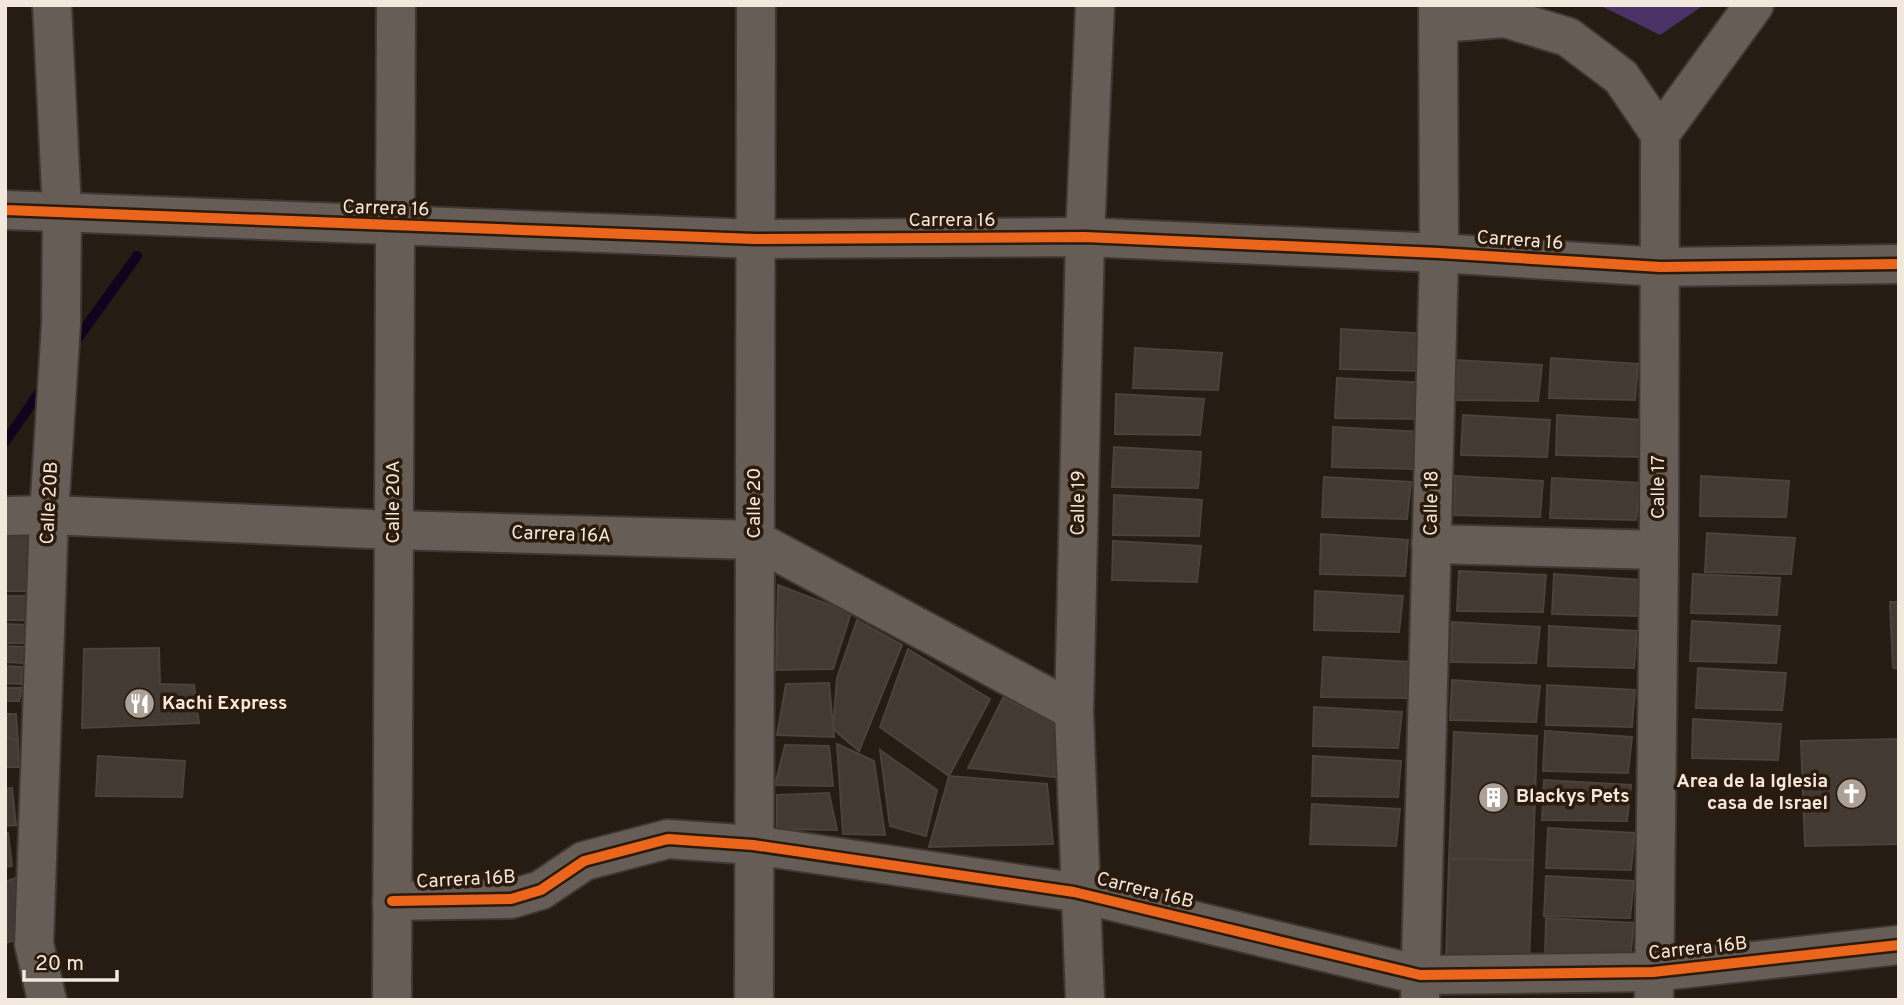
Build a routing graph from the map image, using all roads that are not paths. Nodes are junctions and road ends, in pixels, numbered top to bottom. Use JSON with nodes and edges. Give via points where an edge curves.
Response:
{"nodes":[{"id":1,"x":52,"y":5,"type":"edge"},
{"id":2,"x":396,"y":5,"type":"edge"},
{"id":3,"x":756,"y":5,"type":"edge"},
{"id":4,"x":1095,"y":5,"type":"edge"},
{"id":5,"x":1754,"y":5,"type":"edge"},
{"id":6,"x":1438,"y":14,"type":"edge"},
{"id":7,"x":1660,"y":134,"type":"junction"},
{"id":8,"x":5,"y":210,"type":"edge"},
{"id":9,"x":62,"y":212,"type":"junction"},
{"id":10,"x":395,"y":227,"type":"junction"},
{"id":11,"x":1085,"y":237,"type":"junction"},
{"id":12,"x":755,"y":239,"type":"junction"},
{"id":13,"x":1439,"y":253,"type":"junction"},
{"id":14,"x":1899,"y":264,"type":"edge"},
{"id":15,"x":1660,"y":267,"type":"junction"},
{"id":16,"x":49,"y":515,"type":"junction"},
{"id":17,"x":5,"y":516,"type":"edge"},
{"id":18,"x":394,"y":530,"type":"junction"},
{"id":19,"x":755,"y":540,"type":"junction"},
{"id":20,"x":1431,"y":544,"type":"junction"},
{"id":21,"x":1659,"y":551,"type":"junction"},
{"id":22,"x":1074,"y":711,"type":"junction"},
{"id":23,"x":753,"y":845,"type":"junction"},
{"id":24,"x":1082,"y":894,"type":"junction"},
{"id":25,"x":392,"y":901,"type":"junction"},
{"id":26,"x":1899,"y":945,"type":"edge"},
{"id":27,"x":20,"y":947,"type":"edge"},
{"id":28,"x":1654,"y":986,"type":"edge"},
{"id":29,"x":1420,"y":988,"type":"edge"},
{"id":30,"x":47,"y":1000,"type":"edge"},
{"id":31,"x":392,"y":1000,"type":"edge"},
{"id":32,"x":754,"y":1000,"type":"edge"},
{"id":33,"x":1085,"y":1000,"type":"edge"}],
"edges":[{"from":1,"to":9,"type":"street","name":"Calle 20B"},
{"from":2,"to":10,"type":"street","name":"Calle 20A"},
{"from":3,"to":12,"type":"street","name":"Calle 20"},
{"from":4,"to":11,"type":"street","name":"Calle 19"},
{"from":5,"to":7,"type":"street"},
{"from":6,"to":7,"type":"street","via":[[1505,18],[1568,37],[1621,77]]},
{"from":6,"to":13,"type":"street","name":"Calle 18"},
{"from":7,"to":15,"type":"street","name":"Calle 17"},
{"from":8,"to":9,"type":"street","name":"Carrera 16"},
{"from":9,"to":10,"type":"street","name":"Carrera 16"},
{"from":9,"to":16,"type":"street","name":"Calle 20B","via":[[61,324]]},
{"from":10,"to":12,"type":"street","name":"Carrera 16"},
{"from":10,"to":18,"type":"street","name":"Calle 20A"},
{"from":11,"to":12,"type":"street","name":"Carrera 16"},
{"from":11,"to":13,"type":"street","name":"Carrera 16"},
{"from":11,"to":22,"type":"street","name":"Calle 19"},
{"from":12,"to":19,"type":"street","name":"Calle 20"},
{"from":13,"to":15,"type":"street","name":"Carrera 16"},
{"from":13,"to":20,"type":"street","name":"Calle 18"},
{"from":14,"to":15,"type":"street","name":"Carrera 16"},
{"from":15,"to":21,"type":"street","name":"Calle 17"},
{"from":16,"to":17,"type":"street","name":"Carrera 16A"},
{"from":16,"to":18,"type":"street","name":"Carrera 16A"},
{"from":16,"to":27,"type":"street","name":"Calle 20B"},
{"from":18,"to":19,"type":"street","name":"Carrera 16A"},
{"from":18,"to":25,"type":"street","name":"Calle 20A"},
{"from":19,"to":22,"type":"street","name":"Carrera 16A"},
{"from":19,"to":23,"type":"street","name":"Calle 20"},
{"from":20,"to":21,"type":"street"},
{"from":20,"to":29,"type":"street","name":"Calle 18"},
{"from":21,"to":28,"type":"street","name":"Calle 17"},
{"from":22,"to":24,"type":"street","name":"Calle 19"},
{"from":23,"to":24,"type":"street","name":"Carrera 16B"},
{"from":23,"to":25,"type":"street","name":"Carrera 16B","via":[[668,839],[584,861],[541,890],[511,900]]},
{"from":23,"to":32,"type":"street","name":"Calle 20"},
{"from":24,"to":29,"type":"street","name":"Carrera 16B"},
{"from":24,"to":33,"type":"street","name":"Calle 19"},
{"from":25,"to":31,"type":"street","name":"Calle 20A"},
{"from":26,"to":28,"type":"street","name":"Carrera 16B"},
{"from":27,"to":30,"type":"street","name":"Calle 20B"},
{"from":28,"to":29,"type":"street","name":"Carrera 16B"}]}
